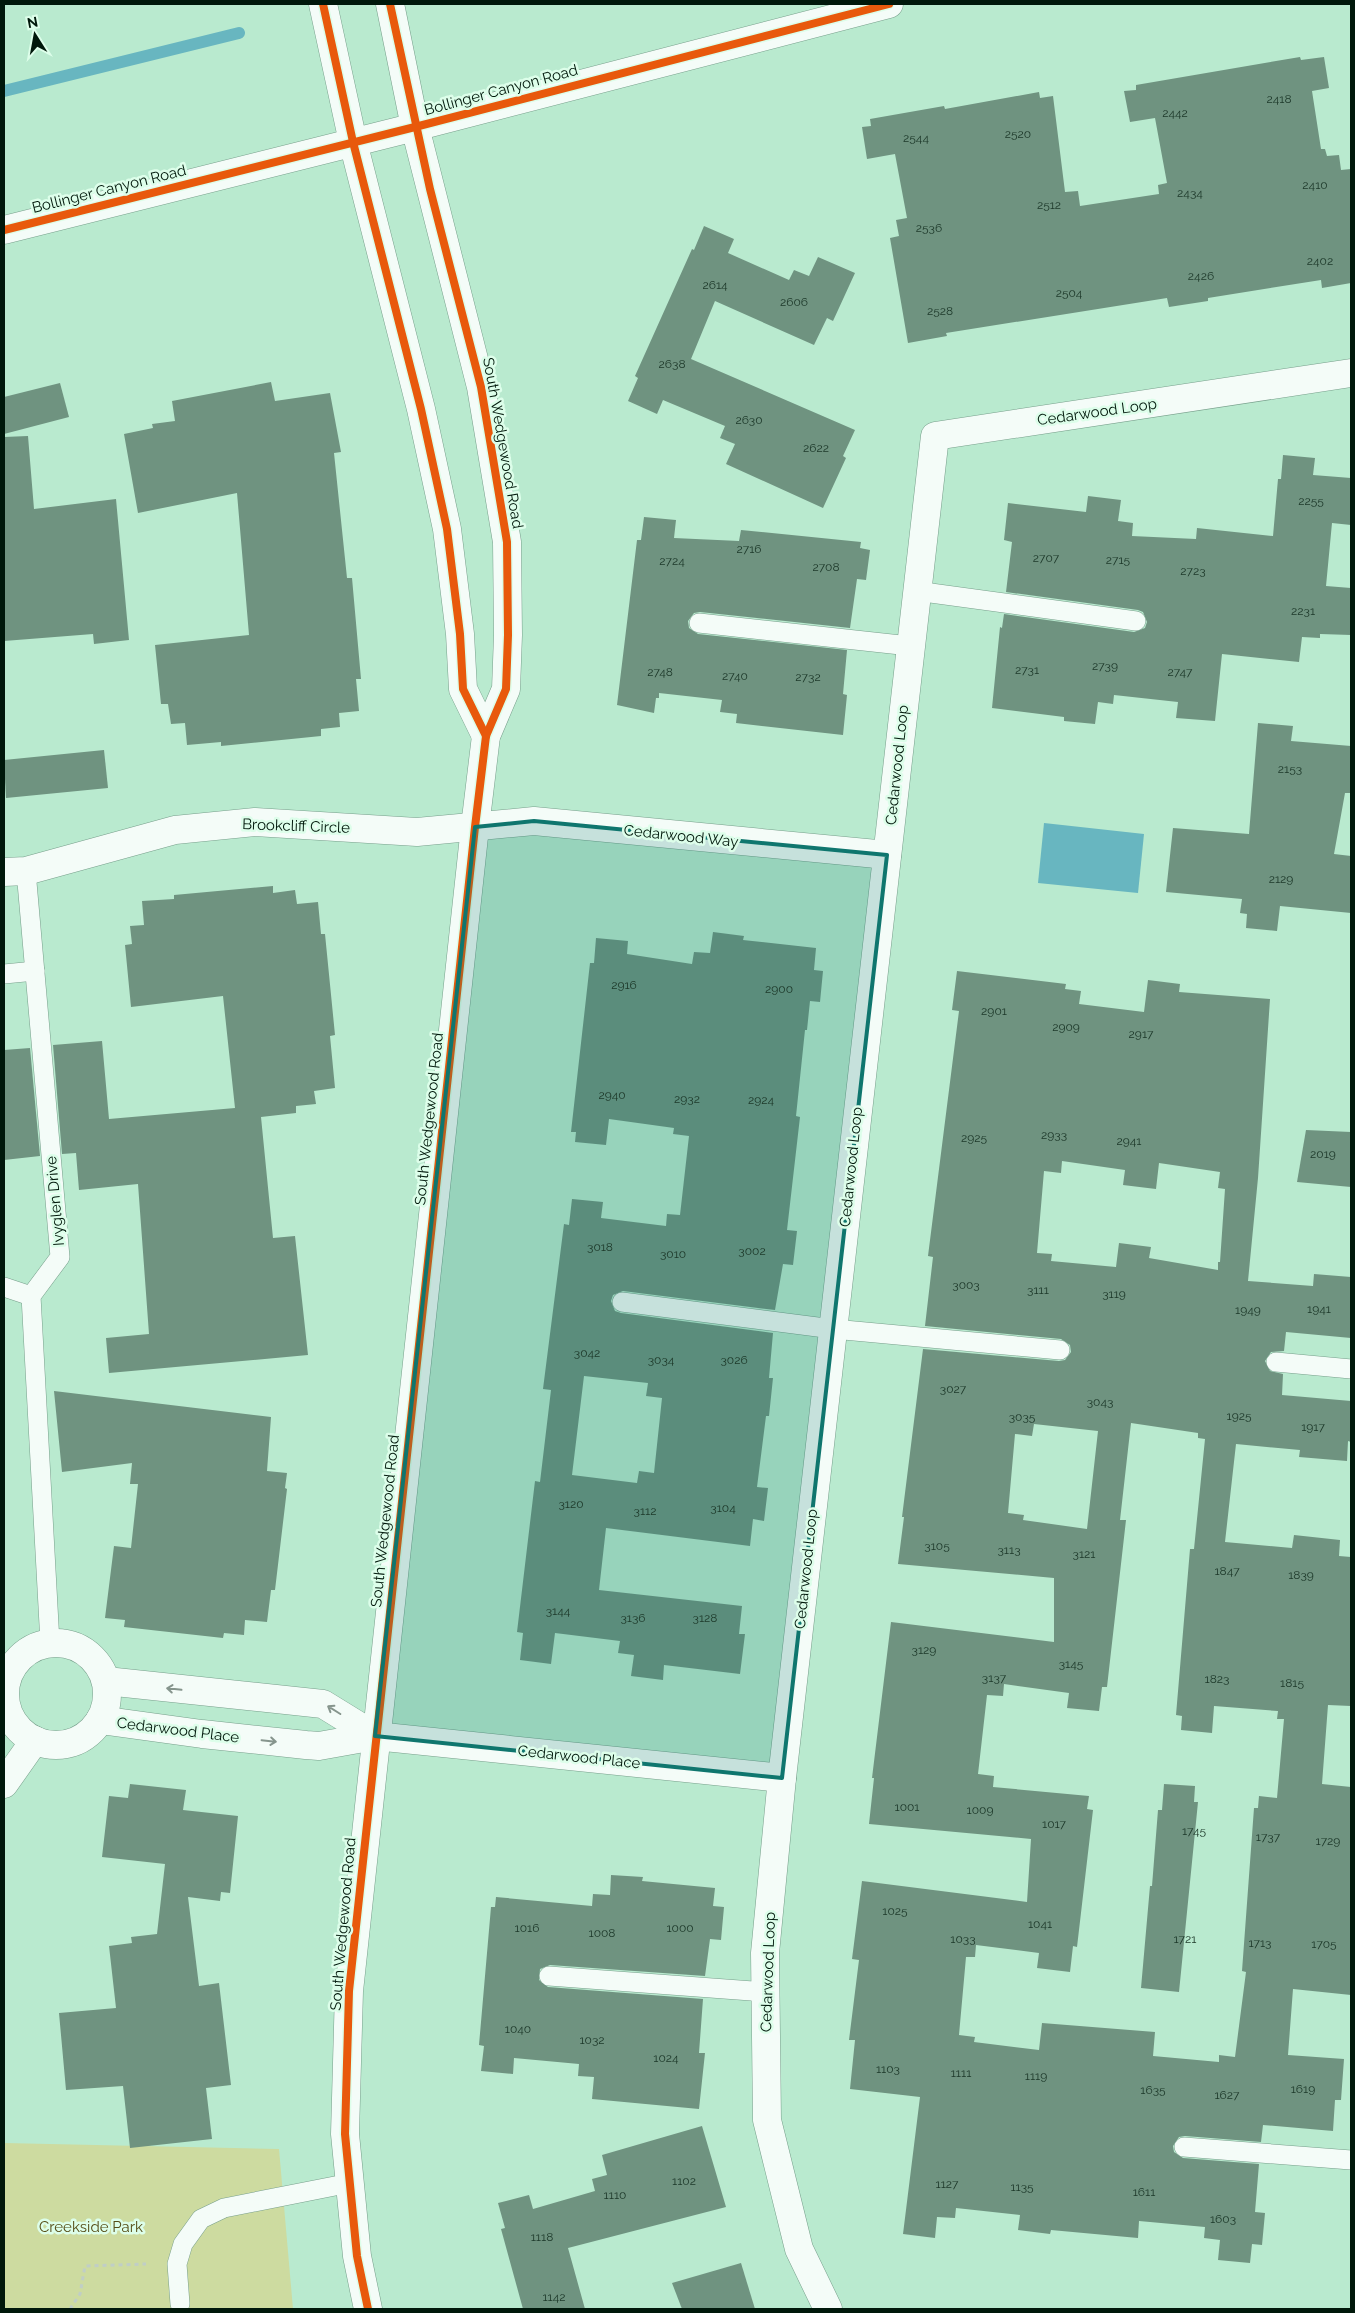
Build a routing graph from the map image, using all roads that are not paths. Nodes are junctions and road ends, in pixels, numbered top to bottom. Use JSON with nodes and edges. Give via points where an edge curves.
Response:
{"nodes":[{"id":1,"x":323,"y":4,"type":"edge"},
{"id":2,"x":390,"y":4,"type":"edge"},
{"id":3,"x":889,"y":4,"type":"edge"},
{"id":4,"x":415,"y":127,"type":"junction"},
{"id":5,"x":353,"y":142,"type":"junction"},
{"id":6,"x":4,"y":230,"type":"edge"},
{"id":7,"x":1351,"y":373,"type":"edge"},
{"id":8,"x":916,"y":591,"type":"junction"},
{"id":9,"x":1136,"y":621,"type":"dead end"},
{"id":10,"x":699,"y":623,"type":"dead end"},
{"id":11,"x":910,"y":646,"type":"junction"},
{"id":12,"x":486,"y":736,"type":"junction"},
{"id":13,"x":475,"y":827,"type":"junction"},
{"id":14,"x":887,"y":855,"type":"junction"},
{"id":15,"x":15,"y":872,"type":"edge"},
{"id":16,"x":35,"y":971,"type":"junction"},
{"id":17,"x":4,"y":974,"type":"edge"},
{"id":18,"x":4,"y":1287,"type":"edge"},
{"id":19,"x":31,"y":1296,"type":"junction"},
{"id":20,"x":622,"y":1302,"type":"dead end"},
{"id":21,"x":833,"y":1329,"type":"junction"},
{"id":22,"x":1060,"y":1350,"type":"dead end"},
{"id":23,"x":1276,"y":1362,"type":"dead end"},
{"id":24,"x":1351,"y":1369,"type":"edge"},
{"id":25,"x":50,"y":1643,"type":"junction"},
{"id":26,"x":106,"y":1682,"type":"junction"},
{"id":27,"x":100,"y":1720,"type":"junction"},
{"id":28,"x":375,"y":1736,"type":"junction"},
{"id":29,"x":35,"y":1740,"type":"junction"},
{"id":30,"x":782,"y":1778,"type":"junction"},
{"id":31,"x":4,"y":1784,"type":"edge"},
{"id":32,"x":549,"y":1976,"type":"dead end"},
{"id":33,"x":766,"y":1992,"type":"junction"},
{"id":34,"x":1184,"y":2147,"type":"dead end"},
{"id":35,"x":1351,"y":2160,"type":"edge"},
{"id":36,"x":350,"y":2183,"type":"junction"},
{"id":37,"x":180,"y":2304,"type":"dead end"},
{"id":38,"x":368,"y":2309,"type":"edge"},
{"id":39,"x":828,"y":2309,"type":"edge"}],
"edges":[{"from":1,"to":5,"type":"street"},
{"from":2,"to":4,"type":"street","name":"South Wedgewood Road"},
{"from":3,"to":4,"type":"street","name":"Bollinger Canyon Road"},
{"from":4,"to":5,"type":"street","name":"Bollinger Canyon Road"},
{"from":4,"to":12,"type":"street","name":"South Wedgewood Road","via":[[481,387],[507,542],[506,689]]},
{"from":5,"to":6,"type":"street","name":"Bollinger Canyon Road"},
{"from":5,"to":12,"type":"street","via":[[421,409],[447,529],[464,689]]},
{"from":7,"to":8,"type":"street","name":"Cedarwood Loop","via":[[935,436]]},
{"from":8,"to":9,"type":"lane"},
{"from":8,"to":11,"type":"street","name":"Cedarwood Loop"},
{"from":10,"to":11,"type":"lane"},
{"from":11,"to":14,"type":"street","name":"Cedarwood Loop"},
{"from":12,"to":13,"type":"street","name":"South Wedgewood Road"},
{"from":13,"to":14,"type":"street","name":"Cedarwood Way","via":[[534,821]]},
{"from":13,"to":15,"type":"street","name":"Brookcliff Circle","via":[[409,832],[255,822],[174,830]]},
{"from":13,"to":28,"type":"street","name":"South Wedgewood Road"},
{"from":14,"to":21,"type":"street","name":"Cedarwood Loop"},
{"from":15,"to":16,"type":"lane","name":"Ivyglen Drive"},
{"from":16,"to":17,"type":"lane"},
{"from":16,"to":19,"type":"lane","name":"Ivyglen Drive","via":[[60,1257]]},
{"from":18,"to":19,"type":"lane"},
{"from":19,"to":25,"type":"lane"},
{"from":20,"to":21,"type":"lane"},
{"from":21,"to":22,"type":"lane"},
{"from":21,"to":30,"type":"street","name":"Cedarwood Loop"},
{"from":23,"to":24,"type":"lane"},
{"from":25,"to":26,"type":"street","via":[[65,1643],[91,1656],[101,1668]]},
{"from":25,"to":29,"type":"street","via":[[34,1647],[21,1657],[10,1670],[5,1686],[5,1702],[11,1718],[21,1731]]},
{"from":26,"to":27,"type":"street","via":[[105,1708]]},
{"from":28,"to":26,"type":"street","name":"Cedarwood Place","one_way":true,"via":[[323,1704]]},
{"from":27,"to":28,"type":"street","name":"Cedarwood Place","one_way":true,"via":[[319,1746]]},
{"from":27,"to":29,"type":"street","via":[[78,1740],[49,1744]]},
{"from":28,"to":30,"type":"street","name":"Cedarwood Place"},
{"from":28,"to":36,"type":"street","name":"South Wedgewood Road","via":[[349,1991],[345,2134]]},
{"from":29,"to":31,"type":"street"},
{"from":30,"to":33,"type":"street","name":"Cedarwood Loop","via":[[765,1952]]},
{"from":32,"to":33,"type":"lane"},
{"from":33,"to":39,"type":"street","name":"Cedarwood Loop","via":[[767,2120],[798,2249]]},
{"from":34,"to":35,"type":"lane"},
{"from":36,"to":37,"type":"lane","via":[[224,2208],[200,2219],[183,2244],[178,2264]]},
{"from":36,"to":38,"type":"street","name":"South Wedgewood Road","via":[[357,2256]]}]}
